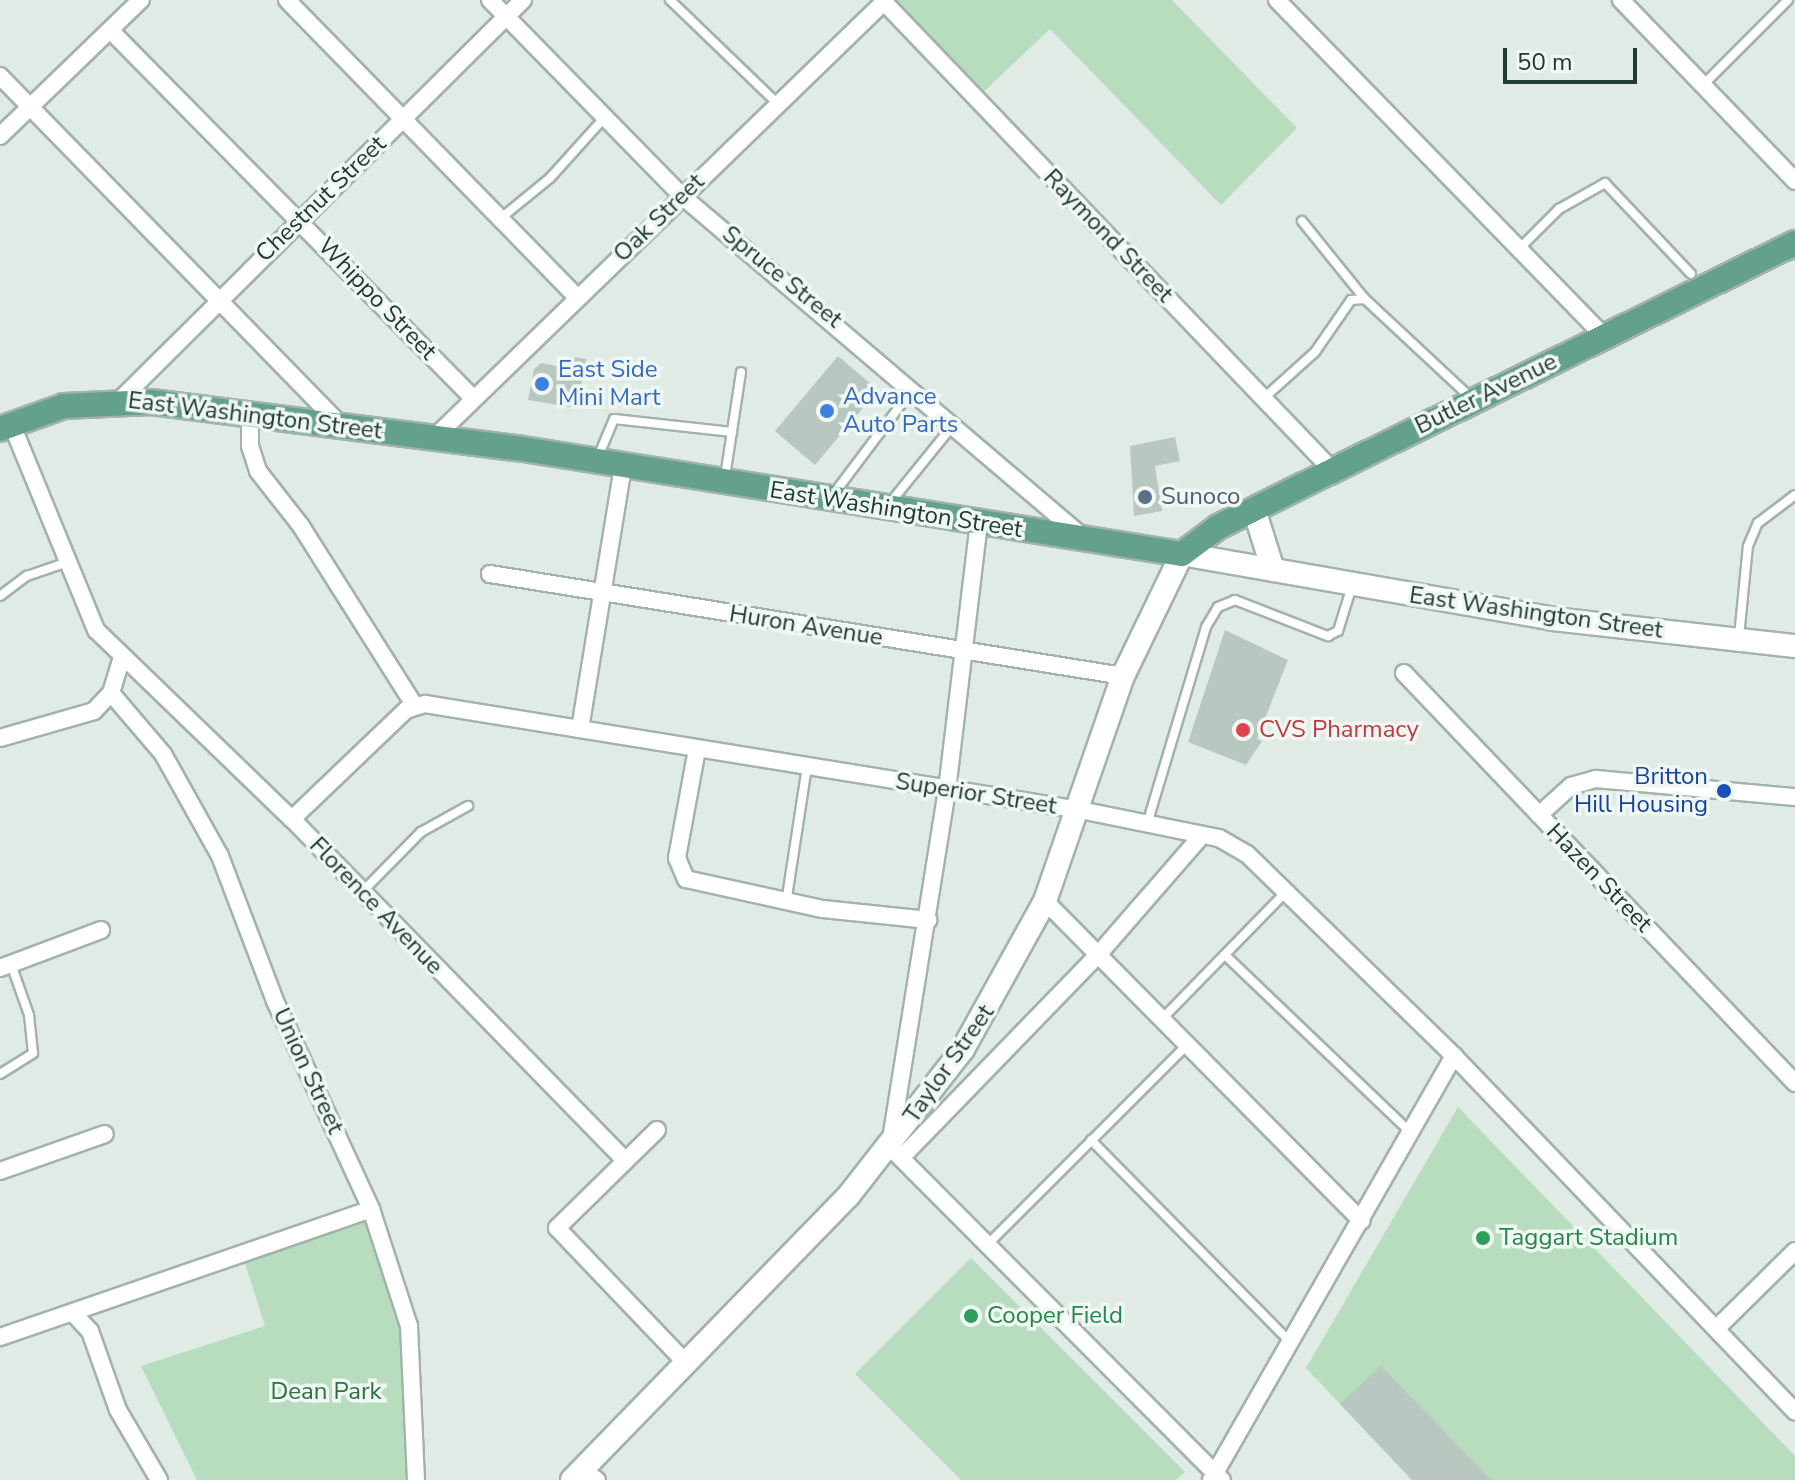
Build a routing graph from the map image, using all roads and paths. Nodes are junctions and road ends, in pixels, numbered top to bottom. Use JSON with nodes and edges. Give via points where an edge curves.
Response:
{"nodes":[{"id":1,"x":141,"y":0,"type":"edge"},
{"id":2,"x":287,"y":0,"type":"edge"},
{"id":3,"x":490,"y":0,"type":"edge"},
{"id":4,"x":523,"y":0,"type":"edge"},
{"id":5,"x":670,"y":0,"type":"edge"},
{"id":6,"x":1277,"y":0,"type":"edge"},
{"id":7,"x":1621,"y":0,"type":"edge"},
{"id":8,"x":1788,"y":0,"type":"edge"},
{"id":9,"x":885,"y":1,"type":"edge"},
{"id":10,"x":506,"y":16,"type":"junction"},
{"id":11,"x":110,"y":30,"type":"junction"},
{"id":12,"x":0,"y":76,"type":"edge"},
{"id":13,"x":1703,"y":85,"type":"junction"},
{"id":14,"x":778,"y":104,"type":"junction"},
{"id":15,"x":31,"y":107,"type":"junction"},
{"id":16,"x":604,"y":118,"type":"junction"},
{"id":17,"x":403,"y":119,"type":"junction"},
{"id":18,"x":0,"y":136,"type":"edge"},
{"id":19,"x":1795,"y":181,"type":"edge"},
{"id":20,"x":682,"y":196,"type":"junction"},
{"id":21,"x":301,"y":219,"type":"junction"},
{"id":22,"x":501,"y":219,"type":"junction"},
{"id":23,"x":1302,"y":221,"type":"dead end"},
{"id":24,"x":1795,"y":243,"type":"edge"},
{"id":25,"x":1519,"y":249,"type":"junction"},
{"id":26,"x":1691,"y":274,"type":"dead end"},
{"id":27,"x":576,"y":296,"type":"junction"},
{"id":28,"x":217,"y":299,"type":"junction"},
{"id":29,"x":1365,"y":299,"type":"junction"},
{"id":30,"x":1604,"y":336,"type":"junction"},
{"id":31,"x":741,"y":372,"type":"dead end"},
{"id":32,"x":914,"y":387,"type":"junction"},
{"id":33,"x":1264,"y":398,"type":"junction"},
{"id":34,"x":474,"y":399,"type":"junction"},
{"id":35,"x":120,"y":400,"type":"junction"},
{"id":36,"x":1473,"y":401,"type":"junction"},
{"id":37,"x":250,"y":415,"type":"junction"},
{"id":38,"x":955,"y":423,"type":"junction"},
{"id":39,"x":341,"y":426,"type":"junction"},
{"id":40,"x":6,"y":427,"type":"edge"},
{"id":41,"x":732,"y":432,"type":"junction"},
{"id":42,"x":434,"y":438,"type":"junction"},
{"id":43,"x":597,"y":461,"type":"junction"},
{"id":44,"x":623,"y":466,"type":"junction"},
{"id":45,"x":1332,"y":470,"type":"junction"},
{"id":46,"x":724,"y":482,"type":"junction"},
{"id":47,"x":1795,"y":495,"type":"edge"},
{"id":48,"x":830,"y":499,"type":"junction"},
{"id":49,"x":887,"y":507,"type":"junction"},
{"id":50,"x":1254,"y":509,"type":"junction"},
{"id":51,"x":979,"y":522,"type":"junction"},
{"id":52,"x":1087,"y":540,"type":"junction"},
{"id":53,"x":1182,"y":554,"type":"junction"},
{"id":54,"x":65,"y":563,"type":"junction"},
{"id":55,"x":1273,"y":570,"type":"junction"},
{"id":56,"x":490,"y":574,"type":"dead end"},
{"id":57,"x":1352,"y":585,"type":"junction"},
{"id":58,"x":600,"y":594,"type":"junction"},
{"id":59,"x":0,"y":596,"type":"edge"},
{"id":60,"x":1739,"y":641,"type":"junction"},
{"id":61,"x":1795,"y":646,"type":"edge"},
{"id":62,"x":965,"y":653,"type":"junction"},
{"id":63,"x":122,"y":657,"type":"junction"},
{"id":64,"x":1404,"y":673,"type":"dead end"},
{"id":65,"x":1123,"y":676,"type":"junction"},
{"id":66,"x":111,"y":693,"type":"junction"},
{"id":67,"x":415,"y":706,"type":"junction"},
{"id":68,"x":580,"y":729,"type":"junction"},
{"id":69,"x":0,"y":738,"type":"edge"},
{"id":70,"x":697,"y":749,"type":"junction"},
{"id":71,"x":807,"y":767,"type":"junction"},
{"id":72,"x":947,"y":790,"type":"junction"},
{"id":73,"x":1795,"y":797,"type":"edge"},
{"id":74,"x":468,"y":806,"type":"dead end"},
{"id":75,"x":1080,"y":810,"type":"junction"},
{"id":76,"x":1539,"y":815,"type":"junction"},
{"id":77,"x":292,"y":819,"type":"junction"},
{"id":78,"x":1146,"y":825,"type":"junction"},
{"id":79,"x":1202,"y":835,"type":"junction"},
{"id":80,"x":1287,"y":892,"type":"junction"},
{"id":81,"x":362,"y":893,"type":"junction"},
{"id":82,"x":787,"y":897,"type":"junction"},
{"id":83,"x":1045,"y":901,"type":"junction"},
{"id":84,"x":928,"y":920,"type":"junction"},
{"id":85,"x":101,"y":930,"type":"dead end"},
{"id":86,"x":1225,"y":955,"type":"junction"},
{"id":87,"x":1097,"y":956,"type":"junction"},
{"id":88,"x":5,"y":966,"type":"edge"},
{"id":89,"x":1161,"y":1021,"type":"junction"},
{"id":90,"x":1186,"y":1046,"type":"junction"},
{"id":91,"x":1454,"y":1056,"type":"junction"},
{"id":92,"x":0,"y":1074,"type":"edge"},
{"id":93,"x":1795,"y":1083,"type":"edge"},
{"id":94,"x":657,"y":1130,"type":"dead end"},
{"id":95,"x":1411,"y":1133,"type":"junction"},
{"id":96,"x":105,"y":1134,"type":"dead end"},
{"id":97,"x":1091,"y":1140,"type":"junction"},
{"id":98,"x":896,"y":1153,"type":"junction"},
{"id":99,"x":625,"y":1160,"type":"junction"},
{"id":100,"x":0,"y":1171,"type":"edge"},
{"id":101,"x":371,"y":1209,"type":"junction"},
{"id":102,"x":1362,"y":1221,"type":"junction"},
{"id":103,"x":987,"y":1245,"type":"junction"},
{"id":104,"x":1795,"y":1251,"type":"edge"},
{"id":105,"x":73,"y":1313,"type":"junction"},
{"id":106,"x":1716,"y":1329,"type":"junction"},
{"id":107,"x":0,"y":1337,"type":"edge"},
{"id":108,"x":1293,"y":1345,"type":"junction"},
{"id":109,"x":686,"y":1363,"type":"junction"},
{"id":110,"x":1795,"y":1412,"type":"edge"},
{"id":111,"x":584,"y":1477,"type":"edge"},
{"id":112,"x":1217,"y":1478,"type":"edge"},
{"id":113,"x":159,"y":1480,"type":"edge"},
{"id":114,"x":416,"y":1480,"type":"edge"}],
"edges":[{"from":1,"to":11,"type":"street"},
{"from":2,"to":17,"type":"street"},
{"from":3,"to":10,"type":"street","name":"Spruce Street"},
{"from":4,"to":10,"type":"street","name":"Chestnut Street"},
{"from":5,"to":14,"type":"lane"},
{"from":6,"to":25,"type":"street"},
{"from":7,"to":13,"type":"street"},
{"from":8,"to":13,"type":"lane"},
{"from":9,"to":14,"type":"street","name":"Oak Street"},
{"from":9,"to":33,"type":"street","name":"Raymond Street"},
{"from":10,"to":16,"type":"street","name":"Spruce Street"},
{"from":10,"to":17,"type":"street","name":"Chestnut Street"},
{"from":11,"to":15,"type":"street"},
{"from":11,"to":21,"type":"street","name":"Whippo Street"},
{"from":12,"to":15,"type":"street"},
{"from":13,"to":19,"type":"street"},
{"from":14,"to":20,"type":"street","name":"Oak Street"},
{"from":15,"to":18,"type":"street"},
{"from":15,"to":28,"type":"street"},
{"from":16,"to":20,"type":"street","name":"Spruce Street"},
{"from":16,"to":22,"type":"lane","via":[[550,178]]},
{"from":17,"to":21,"type":"street","name":"Chestnut Street"},
{"from":17,"to":22,"type":"street"},
{"from":20,"to":27,"type":"street","name":"Oak Street"},
{"from":20,"to":32,"type":"street","name":"Spruce Street"},
{"from":21,"to":28,"type":"street","name":"Chestnut Street"},
{"from":21,"to":34,"type":"street","name":"Whippo Street"},
{"from":22,"to":27,"type":"street"},
{"from":23,"to":29,"type":"lane"},
{"from":24,"to":30,"type":"main road","name":"Butler Avenue"},
{"from":25,"to":26,"type":"lane","via":[[1559,209],[1605,183]]},
{"from":25,"to":30,"type":"street"},
{"from":27,"to":34,"type":"street","name":"Oak Street"},
{"from":28,"to":35,"type":"street","name":"Chestnut Street"},
{"from":28,"to":39,"type":"street"},
{"from":29,"to":33,"type":"lane","via":[[1351,300],[1315,352]]},
{"from":29,"to":36,"type":"lane"},
{"from":30,"to":36,"type":"main road","name":"Butler Avenue"},
{"from":31,"to":41,"type":"lane"},
{"from":32,"to":38,"type":"street","name":"Spruce Street"},
{"from":32,"to":48,"type":"lane"},
{"from":33,"to":45,"type":"street","name":"Raymond Street"},
{"from":34,"to":42,"type":"street","name":"Oak Street"},
{"from":35,"to":37,"type":"main road","name":"East Washington Street"},
{"from":35,"to":40,"type":"main road","name":"East Washington Street","via":[[64,406]]},
{"from":36,"to":45,"type":"main road","name":"Butler Avenue"},
{"from":37,"to":39,"type":"main road","name":"East Washington Street"},
{"from":37,"to":67,"type":"street","via":[[252,457]]},
{"from":38,"to":49,"type":"lane"},
{"from":38,"to":52,"type":"street","name":"Spruce Street"},
{"from":39,"to":42,"type":"main road","name":"East Washington Street"},
{"from":40,"to":54,"type":"street"},
{"from":41,"to":43,"type":"lane","via":[[614,419]]},
{"from":41,"to":46,"type":"lane"},
{"from":42,"to":43,"type":"main road","name":"East Washington Street"},
{"from":43,"to":44,"type":"main road","name":"East Washington Street"},
{"from":44,"to":46,"type":"main road","name":"East Washington Street"},
{"from":44,"to":58,"type":"street"},
{"from":45,"to":50,"type":"main road","name":"Butler Avenue"},
{"from":46,"to":48,"type":"main road","name":"East Washington Street"},
{"from":47,"to":60,"type":"lane","via":[[1758,523],[1748,546]]},
{"from":48,"to":49,"type":"main road","name":"East Washington Street"},
{"from":49,"to":51,"type":"main road","name":"East Washington Street"},
{"from":50,"to":53,"type":"main road","name":"Butler Avenue"},
{"from":50,"to":55,"type":"main road"},
{"from":51,"to":52,"type":"main road","name":"East Washington Street"},
{"from":51,"to":62,"type":"street"},
{"from":52,"to":53,"type":"main road","name":"East Washington Street"},
{"from":53,"to":55,"type":"main road","name":"East Washington Street"},
{"from":53,"to":65,"type":"main road","name":"Taylor Street"},
{"from":54,"to":59,"type":"lane","via":[[27,576]]},
{"from":54,"to":63,"type":"street","via":[[82,608]]},
{"from":55,"to":57,"type":"main road","name":"East Washington Street"},
{"from":56,"to":58,"type":"street","name":"Huron Avenue"},
{"from":57,"to":60,"type":"main road","name":"East Washington Street","via":[[1553,619]]},
{"from":57,"to":78,"type":"lane","via":[[1338,631],[1328,636],[1235,600],[1218,607]]},
{"from":58,"to":62,"type":"street","name":"Huron Avenue"},
{"from":58,"to":68,"type":"street"},
{"from":60,"to":61,"type":"main road","name":"East Washington Street"},
{"from":62,"to":65,"type":"street","name":"Huron Avenue"},
{"from":62,"to":72,"type":"street"},
{"from":63,"to":66,"type":"street"},
{"from":63,"to":77,"type":"street","name":"Florence Avenue"},
{"from":64,"to":76,"type":"street","name":"Hazen Street"},
{"from":65,"to":75,"type":"main road","name":"Taylor Street"},
{"from":66,"to":69,"type":"street","via":[[87,714]]},
{"from":66,"to":101,"type":"street","name":"Union Street","via":[[163,754],[220,856],[275,1001]]},
{"from":67,"to":68,"type":"street","name":"Superior Street"},
{"from":67,"to":77,"type":"street"},
{"from":68,"to":70,"type":"street","name":"Superior Street"},
{"from":70,"to":71,"type":"street","name":"Superior Street"},
{"from":70,"to":82,"type":"street","via":[[679,870],[697,885]]},
{"from":71,"to":72,"type":"street","name":"Superior Street"},
{"from":71,"to":82,"type":"lane"},
{"from":72,"to":75,"type":"street","name":"Superior Street"},
{"from":72,"to":84,"type":"street"},
{"from":73,"to":76,"type":"street","via":[[1596,779],[1571,786]]},
{"from":74,"to":81,"type":"lane","via":[[412,839]]},
{"from":75,"to":78,"type":"street","name":"Superior Street"},
{"from":75,"to":83,"type":"main road","name":"Taylor Street"},
{"from":76,"to":93,"type":"street","name":"Hazen Street"},
{"from":77,"to":81,"type":"street","name":"Florence Avenue"},
{"from":78,"to":79,"type":"street","name":"Superior Street"},
{"from":79,"to":80,"type":"street","name":"Superior Street","via":[[1234,845]]},
{"from":79,"to":87,"type":"street","name":"Taylor Street"},
{"from":80,"to":86,"type":"lane"},
{"from":80,"to":91,"type":"street","name":"Superior Street"},
{"from":81,"to":99,"type":"street","name":"Florence Avenue"},
{"from":82,"to":84,"type":"street","via":[[823,909]]},
{"from":83,"to":87,"type":"street"},
{"from":83,"to":98,"type":"main road","name":"Taylor Street","via":[[988,1009]]},
{"from":84,"to":98,"type":"street"},
{"from":85,"to":88,"type":"street"},
{"from":86,"to":89,"type":"lane"},
{"from":86,"to":95,"type":"lane"},
{"from":87,"to":89,"type":"street"},
{"from":87,"to":98,"type":"street","name":"Taylor Street"},
{"from":88,"to":92,"type":"lane","via":[[29,1015],[33,1053]]},
{"from":89,"to":90,"type":"street"},
{"from":90,"to":97,"type":"lane"},
{"from":90,"to":102,"type":"street"},
{"from":91,"to":95,"type":"street"},
{"from":91,"to":106,"type":"street","name":"Superior Street"},
{"from":94,"to":99,"type":"street"},
{"from":95,"to":102,"type":"street"},
{"from":96,"to":100,"type":"street"},
{"from":97,"to":103,"type":"lane"},
{"from":97,"to":108,"type":"lane"},
{"from":98,"to":103,"type":"street"},
{"from":98,"to":109,"type":"main road","name":"Taylor Street"},
{"from":99,"to":109,"type":"street","via":[[557,1228]]},
{"from":101,"to":105,"type":"street"},
{"from":101,"to":114,"type":"street","name":"Union Street","via":[[409,1326]]},
{"from":102,"to":108,"type":"street"},
{"from":103,"to":112,"type":"street"},
{"from":104,"to":106,"type":"street"},
{"from":105,"to":107,"type":"street"},
{"from":105,"to":113,"type":"street","via":[[90,1331],[118,1410]]},
{"from":106,"to":110,"type":"street","name":"Superior Street"},
{"from":108,"to":112,"type":"street"},
{"from":109,"to":111,"type":"main road","name":"Taylor Street"}]}
